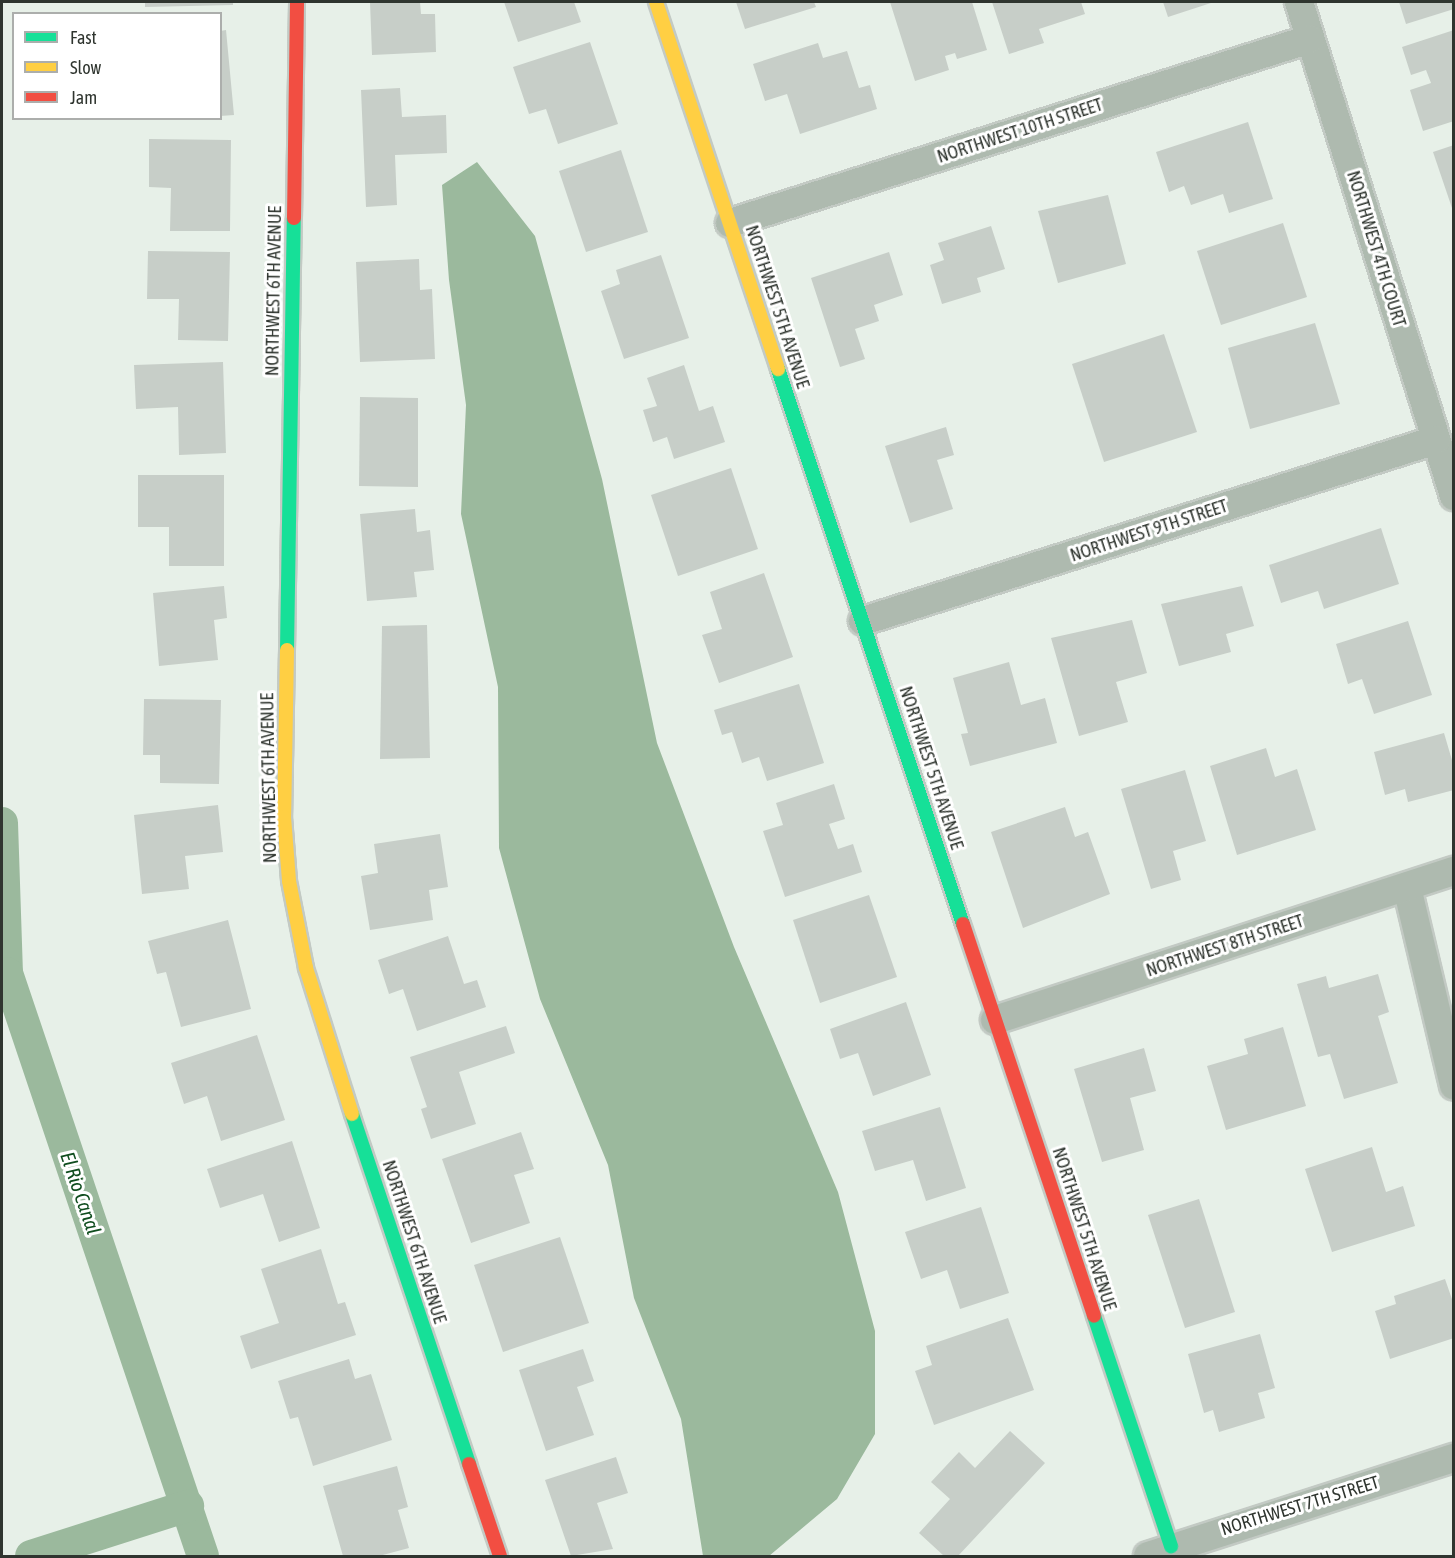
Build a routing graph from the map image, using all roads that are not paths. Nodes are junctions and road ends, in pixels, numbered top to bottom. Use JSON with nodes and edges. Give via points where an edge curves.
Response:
{"nodes":[{"id":1,"x":297,"y":2,"type":"edge"},
{"id":2,"x":656,"y":2,"type":"edge"},
{"id":3,"x":1299,"y":2,"type":"edge"},
{"id":4,"x":1310,"y":39,"type":"junction"},
{"id":5,"x":730,"y":223,"type":"junction"},
{"id":6,"x":1436,"y":440,"type":"junction"},
{"id":7,"x":1454,"y":496,"type":"edge"},
{"id":8,"x":863,"y":621,"type":"junction"},
{"id":9,"x":1454,"y":871,"type":"edge"},
{"id":10,"x":1407,"y":887,"type":"junction"},
{"id":11,"x":995,"y":1020,"type":"junction"},
{"id":12,"x":1454,"y":1086,"type":"edge"},
{"id":13,"x":1454,"y":1458,"type":"edge"},
{"id":14,"x":1159,"y":1551,"type":"edge"},
{"id":15,"x":500,"y":1557,"type":"edge"}],
"edges":[{"from":1,"to":15,"type":"street","name":"NORTHWEST 6TH AVENUE","via":[[284,817],[289,881],[306,968],[336,1066]]},
{"from":2,"to":5,"type":"street","name":"NORTHWEST 5TH AVENUE"},
{"from":3,"to":4,"type":"street","name":"NORTHWEST 4TH COURT"},
{"from":4,"to":5,"type":"street","name":"NORTHWEST 10TH STREET"},
{"from":4,"to":6,"type":"street","name":"NORTHWEST 4TH COURT"},
{"from":5,"to":8,"type":"street","name":"NORTHWEST 5TH AVENUE"},
{"from":6,"to":7,"type":"street","name":"NORTHWEST 4TH COURT"},
{"from":6,"to":8,"type":"street","name":"NORTHWEST 9TH STREET"},
{"from":8,"to":11,"type":"street","name":"NORTHWEST 5TH AVENUE"},
{"from":9,"to":10,"type":"street","name":"NORTHWEST 8TH STREET"},
{"from":10,"to":11,"type":"street","name":"NORTHWEST 8TH STREET"},
{"from":10,"to":12,"type":"street"},
{"from":11,"to":14,"type":"street","name":"NORTHWEST 5TH AVENUE"},
{"from":13,"to":14,"type":"street","name":"NORTHWEST 7TH STREET"}]}
